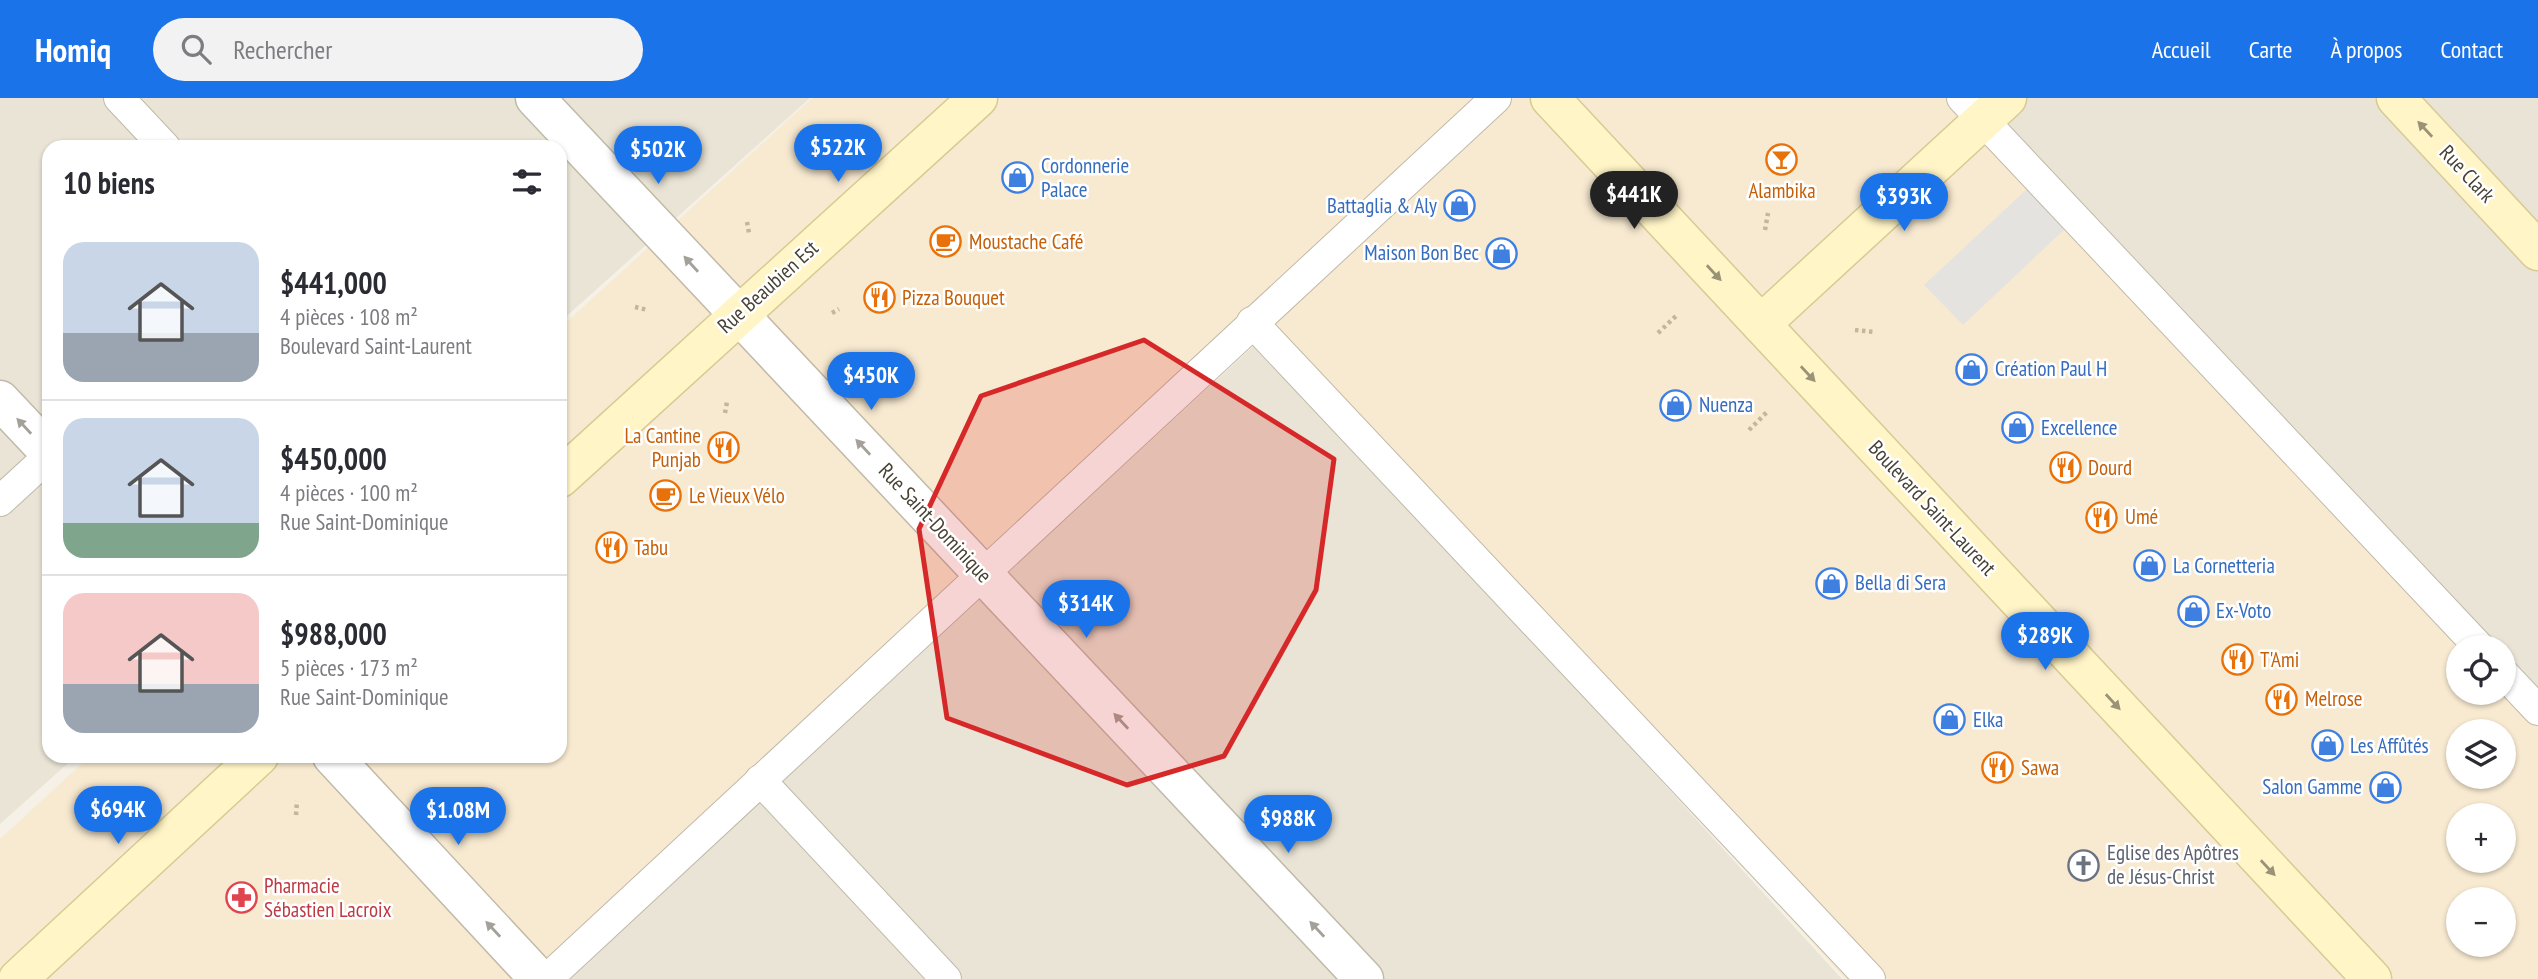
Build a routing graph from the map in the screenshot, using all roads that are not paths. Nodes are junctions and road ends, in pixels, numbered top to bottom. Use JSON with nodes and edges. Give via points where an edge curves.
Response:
{"nodes":[{"id":1,"x":119,"y":98,"type":"edge"},
{"id":2,"x":535,"y":98,"type":"edge"},
{"id":3,"x":978,"y":98,"type":"edge"},
{"id":4,"x":1496,"y":98,"type":"edge"},
{"id":5,"x":1550,"y":98,"type":"edge"},
{"id":6,"x":2396,"y":98,"type":"edge"},
{"id":7,"x":1984,"y":105,"type":"edge"},
{"id":8,"x":158,"y":140,"type":"edge"},
{"id":9,"x":2538,"y":251,"type":"edge"},
{"id":10,"x":738,"y":314,"type":"junction"},
{"id":11,"x":1252,"y":322,"type":"junction"},
{"id":12,"x":1761,"y":324,"type":"junction"},
{"id":13,"x":0,"y":400,"type":"edge"},
{"id":14,"x":42,"y":446,"type":"edge"},
{"id":15,"x":42,"y":461,"type":"edge"},
{"id":16,"x":567,"y":472,"type":"edge"},
{"id":17,"x":0,"y":501,"type":"edge"},
{"id":18,"x":982,"y":573,"type":"junction"},
{"id":19,"x":2468,"y":635,"type":"edge"},
{"id":20,"x":2516,"y":687,"type":"edge"},
{"id":21,"x":2538,"y":710,"type":"edge"},
{"id":22,"x":251,"y":763,"type":"edge"},
{"id":23,"x":338,"y":763,"type":"edge"},
{"id":24,"x":760,"y":780,"type":"junction"},
{"id":25,"x":18,"y":979,"type":"edge"},
{"id":26,"x":539,"y":979,"type":"edge"},
{"id":27,"x":547,"y":979,"type":"edge"},
{"id":28,"x":946,"y":979,"type":"edge"},
{"id":29,"x":1364,"y":979,"type":"edge"},
{"id":30,"x":1870,"y":979,"type":"edge"},
{"id":31,"x":2372,"y":979,"type":"edge"}],
"edges":[{"from":1,"to":8,"type":"lane"},
{"from":10,"to":2,"type":"street","name":"Rue Saint-Dominique","one_way":true},
{"from":3,"to":10,"type":"main road","name":"Rue Beaubien Est"},
{"from":4,"to":11,"type":"lane"},
{"from":5,"to":12,"type":"main road","name":"Boulevard Saint-Laurent","one_way":true},
{"from":9,"to":6,"type":"main road","name":"Rue Clark","one_way":true},
{"from":7,"to":12,"type":"main road"},
{"from":7,"to":19,"type":"lane"},
{"from":10,"to":16,"type":"main road","name":"Rue Beaubien Est"},
{"from":18,"to":10,"type":"street","name":"Rue Saint-Dominique","one_way":true},
{"from":11,"to":18,"type":"lane"},
{"from":11,"to":30,"type":"lane"},
{"from":12,"to":31,"type":"main road","name":"Boulevard Saint-Laurent","one_way":true},
{"from":14,"to":13,"type":"street","one_way":true},
{"from":15,"to":17,"type":"lane"},
{"from":18,"to":24,"type":"lane"},
{"from":29,"to":18,"type":"street","name":"Rue Saint-Dominique","one_way":true},
{"from":20,"to":21,"type":"lane"},
{"from":22,"to":25,"type":"main road"},
{"from":26,"to":23,"type":"street","one_way":true},
{"from":24,"to":27,"type":"lane"},
{"from":24,"to":28,"type":"lane"}]}
